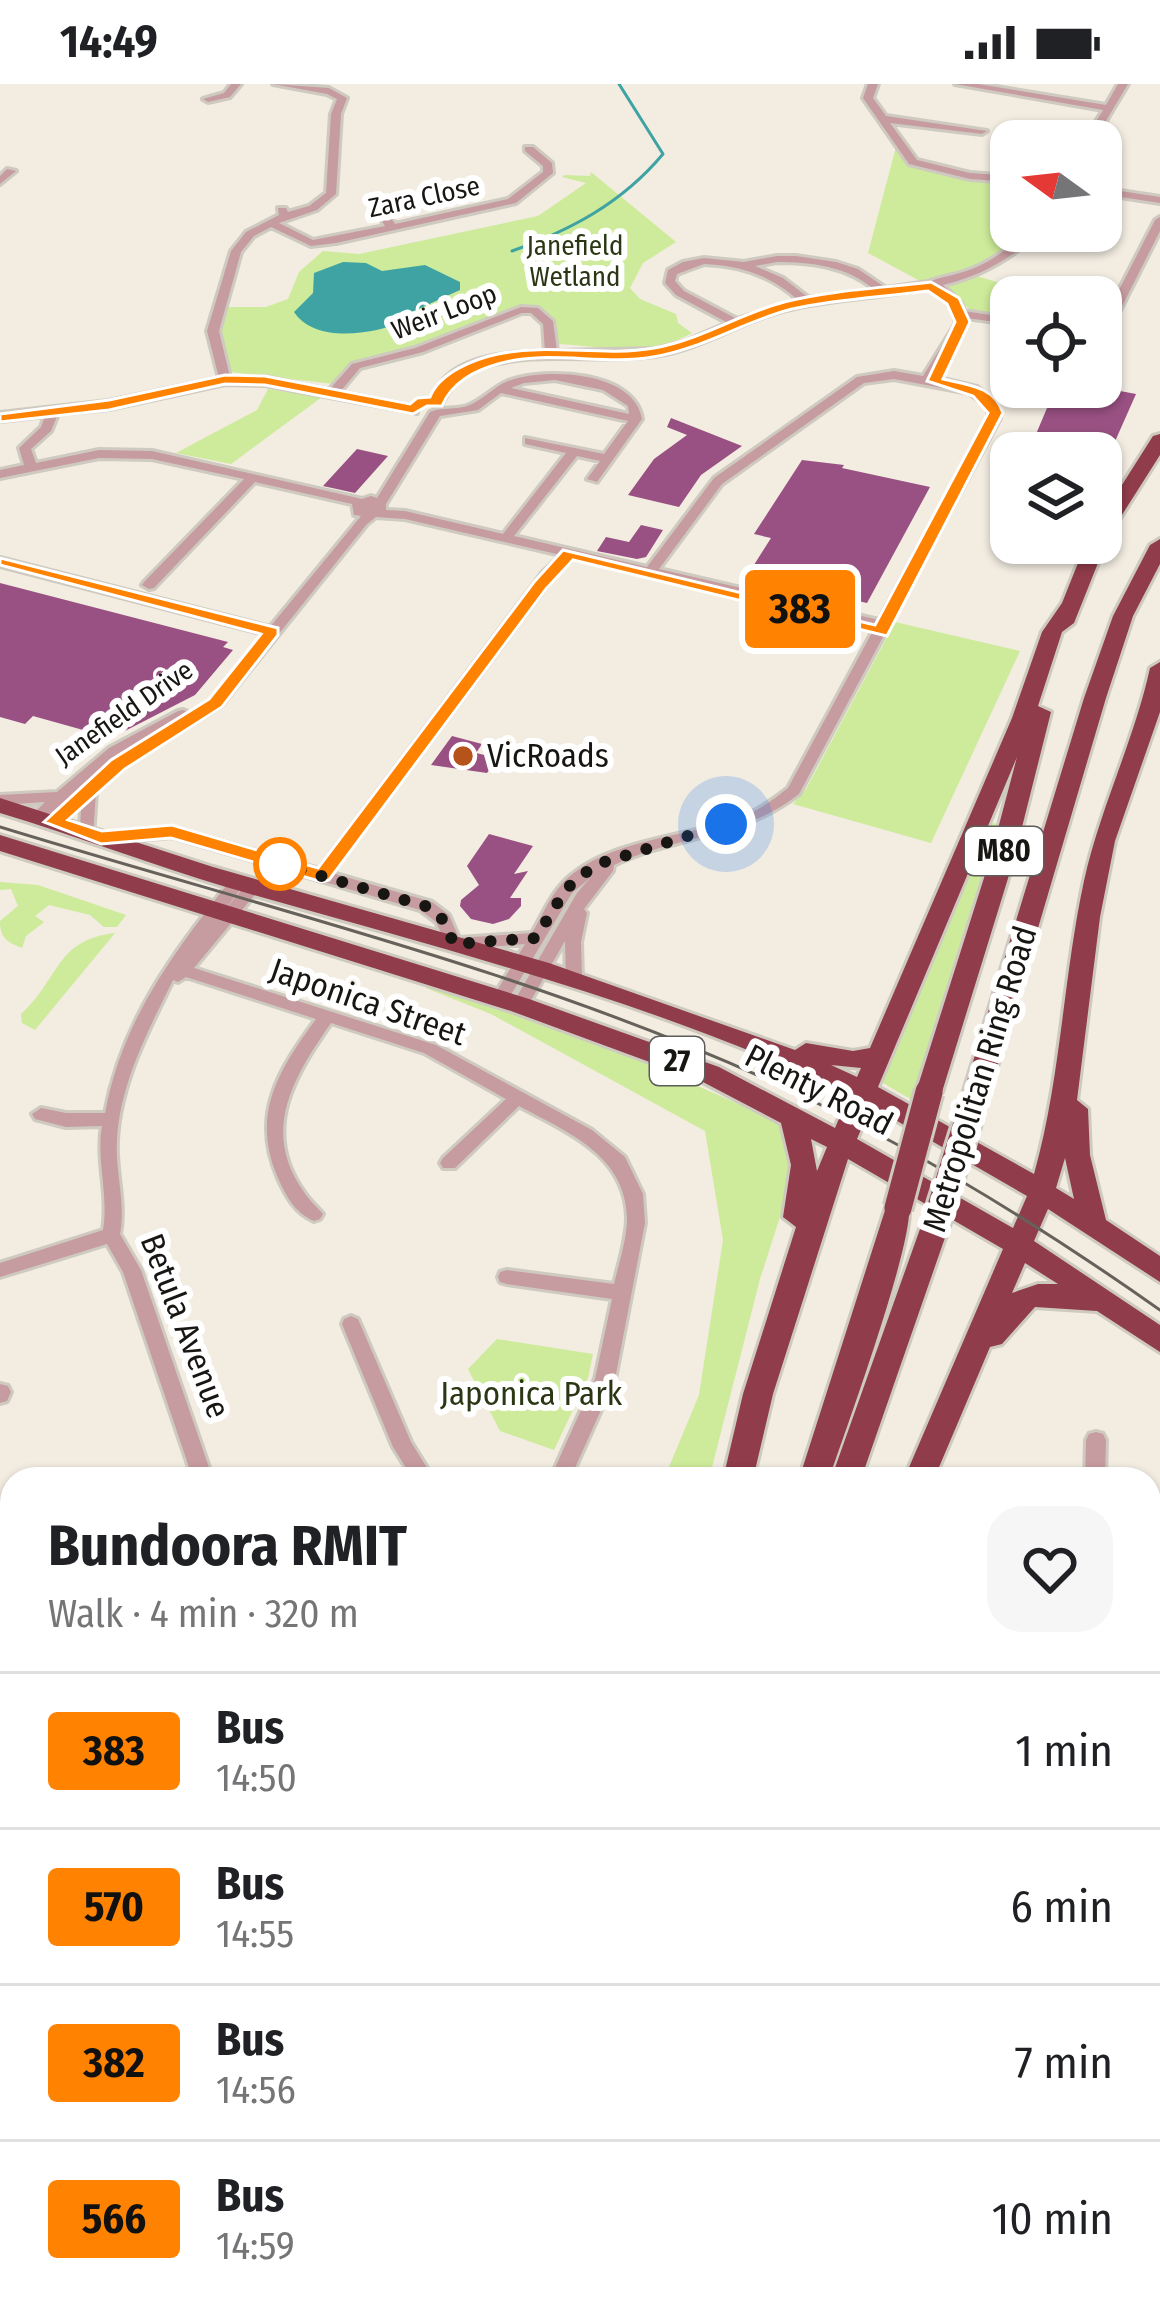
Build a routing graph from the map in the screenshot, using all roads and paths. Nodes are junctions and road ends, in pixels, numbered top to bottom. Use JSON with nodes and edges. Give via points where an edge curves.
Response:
{"nodes":[{"id":1,"x":236,"y":84,"type":"edge"},
{"id":2,"x":278,"y":84,"type":"edge"},
{"id":3,"x":873,"y":84,"type":"edge"},
{"id":4,"x":960,"y":84,"type":"edge"},
{"id":5,"x":1123,"y":84,"type":"edge"},
{"id":6,"x":331,"y":88,"type":"edge"},
{"id":7,"x":208,"y":99,"type":"dead end"},
{"id":8,"x":1108,"y":108,"type":"junction"},
{"id":9,"x":884,"y":119,"type":"junction"},
{"id":10,"x":1101,"y":120,"type":"edge"},
{"id":11,"x":982,"y":131,"type":"dead end"},
{"id":12,"x":529,"y":148,"type":"dead end"},
{"id":13,"x":990,"y":175,"type":"edge"},
{"id":14,"x":1122,"y":196,"type":"edge"},
{"id":15,"x":1160,"y":202,"type":"edge"},
{"id":16,"x":376,"y":203,"type":"dead end"},
{"id":17,"x":1160,"y":220,"type":"edge"},
{"id":18,"x":271,"y":223,"type":"junction"},
{"id":19,"x":392,"y":228,"type":"junction"},
{"id":20,"x":1007,"y":252,"type":"edge"},
{"id":21,"x":744,"y":266,"type":"junction"},
{"id":22,"x":932,"y":284,"type":"junction"},
{"id":23,"x":882,"y":290,"type":"junction"},
{"id":24,"x":1122,"y":295,"type":"edge"},
{"id":25,"x":805,"y":300,"type":"junction"},
{"id":26,"x":962,"y":316,"type":"junction"},
{"id":27,"x":990,"y":319,"type":"edge"},
{"id":28,"x":735,"y":322,"type":"junction"},
{"id":29,"x":552,"y":351,"type":"junction"},
{"id":30,"x":225,"y":380,"type":"junction"},
{"id":31,"x":930,"y":381,"type":"junction"},
{"id":32,"x":499,"y":389,"type":"junction"},
{"id":33,"x":334,"y":392,"type":"junction"},
{"id":34,"x":428,"y":408,"type":"junction"},
{"id":35,"x":0,"y":417,"type":"edge"},
{"id":36,"x":48,"y":417,"type":"junction"},
{"id":37,"x":636,"y":419,"type":"junction"},
{"id":38,"x":1160,"y":440,"type":"edge"},
{"id":39,"x":529,"y":441,"type":"dead end"},
{"id":40,"x":574,"y":451,"type":"junction"},
{"id":41,"x":608,"y":459,"type":"junction"},
{"id":42,"x":31,"y":467,"type":"junction"},
{"id":43,"x":0,"y":474,"type":"edge"},
{"id":44,"x":251,"y":479,"type":"junction"},
{"id":45,"x":593,"y":479,"type":"dead end"},
{"id":46,"x":1122,"y":495,"type":"edge"},
{"id":47,"x":369,"y":507,"type":"junction"},
{"id":48,"x":505,"y":539,"type":"junction"},
{"id":49,"x":1160,"y":544,"type":"edge"},
{"id":50,"x":564,"y":553,"type":"junction"},
{"id":51,"x":0,"y":562,"type":"edge"},
{"id":52,"x":1087,"y":564,"type":"edge"},
{"id":53,"x":14,"y":574,"type":"edge"},
{"id":54,"x":655,"y":575,"type":"junction"},
{"id":55,"x":148,"y":585,"type":"dead end"},
{"id":56,"x":1069,"y":607,"type":"junction"},
{"id":57,"x":882,"y":628,"type":"junction"},
{"id":58,"x":264,"y":636,"type":"junction"},
{"id":59,"x":1160,"y":668,"type":"edge"},
{"id":60,"x":134,"y":739,"type":"junction"},
{"id":61,"x":158,"y":741,"type":"junction"},
{"id":62,"x":89,"y":790,"type":"junction"},
{"id":63,"x":0,"y":803,"type":"edge"},
{"id":64,"x":50,"y":812,"type":"junction"},
{"id":65,"x":94,"y":835,"type":"junction"},
{"id":66,"x":12,"y":847,"type":"edge"},
{"id":67,"x":627,"y":855,"type":"junction"},
{"id":68,"x":287,"y":866,"type":"junction"},
{"id":69,"x":322,"y":876,"type":"junction"},
{"id":70,"x":246,"y":884,"type":"junction"},
{"id":71,"x":583,"y":897,"type":"junction"},
{"id":72,"x":308,"y":900,"type":"junction"},
{"id":73,"x":224,"y":910,"type":"junction"},
{"id":74,"x":536,"y":938,"type":"junction"},
{"id":75,"x":454,"y":944,"type":"junction"},
{"id":76,"x":530,"y":966,"type":"junction"},
{"id":77,"x":178,"y":969,"type":"junction"},
{"id":78,"x":574,"y":979,"type":"junction"},
{"id":79,"x":510,"y":1002,"type":"junction"},
{"id":80,"x":1075,"y":1002,"type":"junction"},
{"id":81,"x":327,"y":1016,"type":"junction"},
{"id":82,"x":866,"y":1072,"type":"junction"},
{"id":83,"x":518,"y":1096,"type":"junction"},
{"id":84,"x":40,"y":1114,"type":"dead end"},
{"id":85,"x":792,"y":1116,"type":"junction"},
{"id":86,"x":111,"y":1119,"type":"junction"},
{"id":87,"x":839,"y":1148,"type":"junction"},
{"id":88,"x":449,"y":1163,"type":"dead end"},
{"id":89,"x":1044,"y":1184,"type":"junction"},
{"id":90,"x":314,"y":1214,"type":"dead end"},
{"id":91,"x":1094,"y":1226,"type":"junction"},
{"id":92,"x":111,"y":1235,"type":"junction"},
{"id":93,"x":1016,"y":1251,"type":"junction"},
{"id":94,"x":0,"y":1270,"type":"edge"},
{"id":95,"x":1160,"y":1271,"type":"edge"},
{"id":96,"x":507,"y":1277,"type":"dead end"},
{"id":97,"x":622,"y":1293,"type":"junction"},
{"id":98,"x":1104,"y":1300,"type":"junction"},
{"id":99,"x":351,"y":1324,"type":"dead end"},
{"id":100,"x":1160,"y":1340,"type":"edge"},
{"id":101,"x":961,"y":1385,"type":"junction"},
{"id":102,"x":758,"y":1394,"type":"junction"},
{"id":103,"x":1096,"y":1440,"type":"dead end"},
{"id":104,"x":199,"y":1467,"type":"edge"},
{"id":105,"x":416,"y":1467,"type":"edge"},
{"id":106,"x":565,"y":1467,"type":"edge"},
{"id":107,"x":742,"y":1467,"type":"edge"},
{"id":108,"x":818,"y":1467,"type":"edge"},
{"id":109,"x":850,"y":1467,"type":"edge"},
{"id":110,"x":924,"y":1467,"type":"edge"},
{"id":111,"x":1095,"y":1467,"type":"edge"}],
"edges":[{"from":1,"to":7,"type":"street"},
{"from":2,"to":6,"type":"street"},
{"from":3,"to":9,"type":"street","via":[[868,98]]},
{"from":4,"to":8,"type":"street"},
{"from":5,"to":8,"type":"street"},
{"from":6,"to":18,"type":"street","via":[[342,98],[331,194]]},
{"from":8,"to":10,"type":"street"},
{"from":9,"to":11,"type":"street"},
{"from":9,"to":13,"type":"street","via":[[920,166]]},
{"from":12,"to":19,"type":"street","name":"Zara Close","via":[[548,173],[514,199]]},
{"from":14,"to":15,"type":"street"},
{"from":16,"to":19,"type":"street"},
{"from":17,"to":24,"type":"street"},
{"from":18,"to":19,"type":"street","name":"Zara Close","via":[[316,243]]},
{"from":18,"to":30,"type":"street","via":[[238,247],[212,331]]},
{"from":20,"to":22,"type":"street"},
{"from":21,"to":23,"type":"street","via":[[829,266]]},
{"from":21,"to":25,"type":"street"},
{"from":21,"to":28,"type":"street","via":[[695,261],[669,278],[676,291]]},
{"from":22,"to":23,"type":"street"},
{"from":22,"to":25,"type":"street"},
{"from":22,"to":26,"type":"street"},
{"from":23,"to":25,"type":"street"},
{"from":25,"to":28,"type":"street"},
{"from":26,"to":27,"type":"street"},
{"from":26,"to":31,"type":"street"},
{"from":28,"to":29,"type":"street","via":[[641,354]]},
{"from":29,"to":33,"type":"street","name":"Weir Loop","via":[[549,322],[521,310],[356,366]]},
{"from":29,"to":34,"type":"street","via":[[471,368]]},
{"from":30,"to":33,"type":"street"},
{"from":30,"to":36,"type":"street"},
{"from":31,"to":54,"type":"street","via":[[887,375],[856,382],[721,478]]},
{"from":31,"to":57,"type":"street","via":[[979,393],[995,413]]},
{"from":32,"to":34,"type":"street","via":[[468,411]]},
{"from":32,"to":37,"type":"street"},
{"from":32,"to":37,"type":"street","via":[[543,377],[585,382],[627,397]]},
{"from":33,"to":34,"type":"street"},
{"from":34,"to":47,"type":"street","name":"Janefield Drive"},
{"from":35,"to":36,"type":"street"},
{"from":36,"to":42,"type":"street","via":[[25,448]]},
{"from":37,"to":41,"type":"street"},
{"from":38,"to":46,"type":"highway"},
{"from":39,"to":40,"type":"street"},
{"from":40,"to":41,"type":"street"},
{"from":40,"to":48,"type":"street"},
{"from":41,"to":45,"type":"street"},
{"from":42,"to":43,"type":"street"},
{"from":42,"to":44,"type":"street","via":[[132,455]]},
{"from":44,"to":47,"type":"street"},
{"from":44,"to":55,"type":"street"},
{"from":47,"to":48,"type":"street"},
{"from":47,"to":58,"type":"street","name":"Janefield Drive"},
{"from":48,"to":50,"type":"street"},
{"from":49,"to":109,"type":"highway","name":"Metropolitan Ring Road","number":"M80","bridge":true,"via":[[1123,616],[1095,698],[934,1228]]},
{"from":50,"to":54,"type":"street"},
{"from":50,"to":69,"type":"street"},
{"from":51,"to":53,"type":"street"},
{"from":52,"to":56,"type":"highway","name":"Metropolitan Ring Road","number":"M80"},
{"from":53,"to":58,"type":"street"},
{"from":54,"to":57,"type":"street"},
{"from":56,"to":82,"type":"highway"},
{"from":56,"to":108,"type":"highway","name":"Metropolitan Ring Road","number":"M80","bridge":true,"via":[[889,1250]]},
{"from":57,"to":67,"type":"street","via":[[784,801]]},
{"from":58,"to":60,"type":"street","name":"Janefield Drive","via":[[203,701]]},
{"from":58,"to":61,"type":"street","name":"Janefield Drive","via":[[216,703]]},
{"from":59,"to":80,"type":"highway","via":[[1104,841]]},
{"from":60,"to":61,"type":"street"},
{"from":60,"to":64,"type":"street","name":"Janefield Drive"},
{"from":61,"to":62,"type":"street","name":"Janefield Drive"},
{"from":62,"to":64,"type":"street","name":"Janefield Drive"},
{"from":62,"to":65,"type":"street"},
{"from":63,"to":64,"type":"highway","name":"Plenty Road"},
{"from":64,"to":65,"type":"highway","name":"Plenty Road"},
{"from":64,"to":66,"type":"highway","name":"Janefield Drive"},
{"from":65,"to":68,"type":"street","name":"Plenty Road","via":[[158,830]]},
{"from":65,"to":70,"type":"highway","name":"Plenty Road"},
{"from":66,"to":73,"type":"highway","name":"Plenty Road","number":"27"},
{"from":67,"to":71,"type":"street"},
{"from":67,"to":74,"type":"street","via":[[581,874]]},
{"from":68,"to":69,"type":"street","name":"Plenty Road"},
{"from":68,"to":72,"type":"street"},
{"from":69,"to":75,"type":"street","name":"Plenty Road","via":[[432,908]]},
{"from":70,"to":72,"type":"highway","name":"Plenty Road"},
{"from":70,"to":73,"type":"street","name":"Betula Avenue"},
{"from":71,"to":76,"type":"street"},
{"from":71,"to":78,"type":"street"},
{"from":72,"to":75,"type":"highway","name":"Plenty Road"},
{"from":73,"to":77,"type":"street","name":"Betula Avenue"},
{"from":73,"to":79,"type":"highway","name":"Plenty Road","number":"27"},
{"from":74,"to":75,"type":"street"},
{"from":74,"to":76,"type":"street"},
{"from":75,"to":76,"type":"highway","name":"Plenty Road"},
{"from":76,"to":78,"type":"highway","name":"Plenty Road"},
{"from":76,"to":79,"type":"street"},
{"from":77,"to":81,"type":"street","name":"Japonica Street"},
{"from":77,"to":86,"type":"street","name":"Betula Avenue","via":[[128,1053]]},
{"from":78,"to":82,"type":"highway","name":"Plenty Road","number":"27","via":[[793,1059]]},
{"from":79,"to":85,"type":"highway","name":"Plenty Road","number":"27","via":[[699,1070]]},
{"from":80,"to":89,"type":"highway","via":[[1070,1072]]},
{"from":80,"to":91,"type":"highway","via":[[1075,1127]]},
{"from":81,"to":83,"type":"street","name":"Japonica Street","via":[[430,1049]]},
{"from":81,"to":90,"type":"street","via":[[284,1080],[272,1126],[291,1189]]},
{"from":82,"to":87,"type":"highway"},
{"from":82,"to":89,"type":"highway","name":"Plenty Road","number":"27"},
{"from":83,"to":88,"type":"street"},
{"from":83,"to":97,"type":"street","name":"Japonica Street","via":[[599,1143],[628,1177],[637,1208]]},
{"from":84,"to":86,"type":"street"},
{"from":85,"to":87,"type":"highway","name":"Plenty Road","number":"27"},
{"from":85,"to":102,"type":"highway","via":[[805,1186],[767,1318]]},
{"from":86,"to":92,"type":"street","name":"Betula Avenue"},
{"from":87,"to":93,"type":"highway","name":"Plenty Road","number":"27"},
{"from":87,"to":102,"type":"highway"},
{"from":89,"to":91,"type":"highway","name":"Plenty Road","number":"27"},
{"from":89,"to":93,"type":"highway"},
{"from":91,"to":95,"type":"highway","name":"Plenty Road","number":"27"},
{"from":92,"to":94,"type":"street"},
{"from":92,"to":104,"type":"street","name":"Betula Avenue","via":[[132,1270]]},
{"from":93,"to":98,"type":"highway","name":"Plenty Road","number":"27"},
{"from":93,"to":101,"type":"highway"},
{"from":96,"to":97,"type":"street"},
{"from":97,"to":106,"type":"street","name":"Japonica Street","via":[[605,1378]]},
{"from":98,"to":100,"type":"highway","name":"Plenty Road","number":"27"},
{"from":98,"to":101,"type":"highway","via":[[1037,1293],[1010,1308]]},
{"from":99,"to":105,"type":"street"},
{"from":101,"to":110,"type":"highway"},
{"from":102,"to":107,"type":"highway"},
{"from":103,"to":111,"type":"street"}]}
